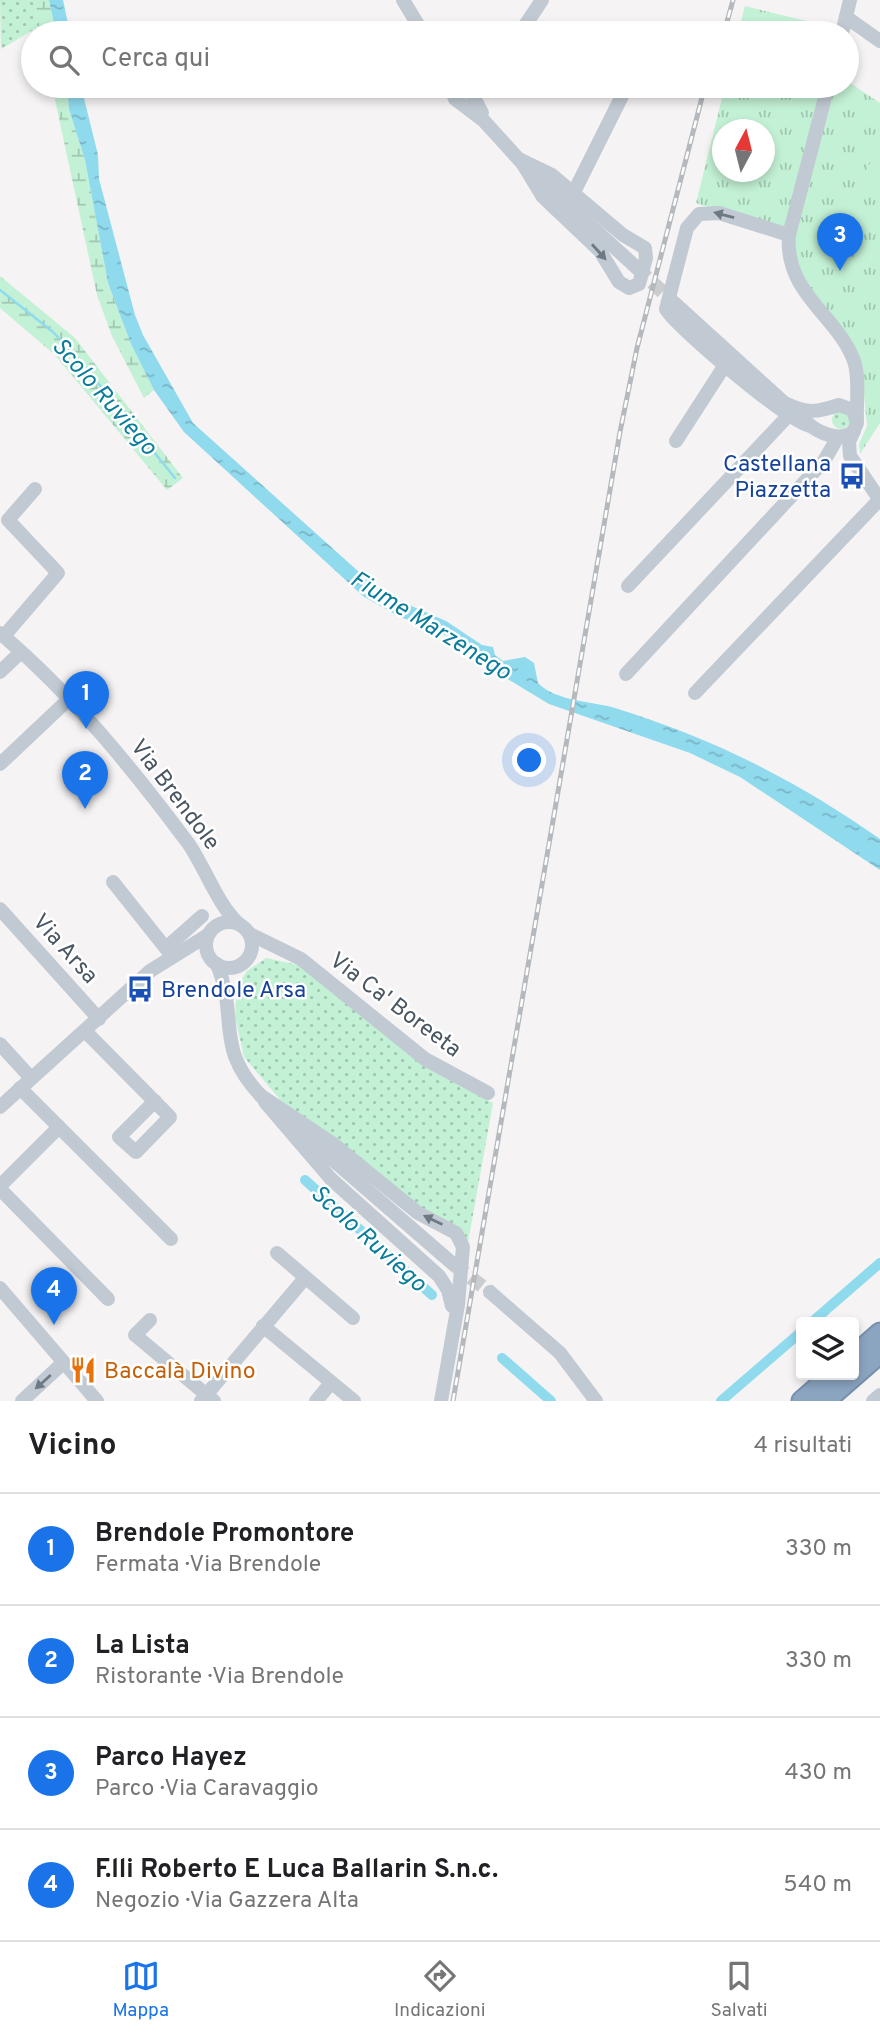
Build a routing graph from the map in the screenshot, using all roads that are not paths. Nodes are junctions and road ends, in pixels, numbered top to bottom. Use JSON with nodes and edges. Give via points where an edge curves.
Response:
{"nodes":[{"id":1,"x":403,"y":0,"type":"edge"},
{"id":2,"x":542,"y":0,"type":"edge"},
{"id":3,"x":850,"y":0,"type":"edge"},
{"id":4,"x":846,"y":17,"type":"junction"},
{"id":5,"x":416,"y":21,"type":"edge"},
{"id":6,"x":528,"y":21,"type":"edge"},
{"id":7,"x":845,"y":21,"type":"edge"},
{"id":8,"x":852,"y":21,"type":"edge"},
{"id":9,"x":859,"y":26,"type":"edge"},
{"id":10,"x":880,"y":41,"type":"edge"},
{"id":11,"x":467,"y":98,"type":"edge"},
{"id":12,"x":621,"y":98,"type":"edge"},
{"id":13,"x":825,"y":98,"type":"edge"},
{"id":14,"x":521,"y":162,"type":"junction"},
{"id":15,"x":575,"y":192,"type":"junction"},
{"id":16,"x":789,"y":235,"type":"junction"},
{"id":17,"x":637,"y":268,"type":"tunnel mouth"},
{"id":18,"x":671,"y":300,"type":"tunnel mouth"},
{"id":19,"x":726,"y":365,"type":"junction"},
{"id":20,"x":856,"y":383,"type":"junction"},
{"id":21,"x":831,"y":408,"type":"junction"},
{"id":22,"x":787,"y":410,"type":"junction"},
{"id":23,"x":856,"y":426,"type":"junction"},
{"id":24,"x":832,"y":437,"type":"junction"},
{"id":25,"x":676,"y":442,"type":"dead end"},
{"id":26,"x":822,"y":464,"type":"junction"},
{"id":27,"x":849,"y":467,"type":"junction"},
{"id":28,"x":864,"y":479,"type":"junction"},
{"id":29,"x":35,"y":489,"type":"dead end"},
{"id":30,"x":880,"y":500,"type":"edge"},
{"id":31,"x":628,"y":586,"type":"dead end"},
{"id":32,"x":2,"y":634,"type":"edge"},
{"id":33,"x":21,"y":652,"type":"junction"},
{"id":34,"x":0,"y":671,"type":"edge"},
{"id":35,"x":626,"y":674,"type":"dead end"},
{"id":36,"x":695,"y":693,"type":"dead end"},
{"id":37,"x":69,"y":699,"type":"junction"},
{"id":38,"x":0,"y":764,"type":"edge"},
{"id":39,"x":113,"y":883,"type":"dead end"},
{"id":40,"x":215,"y":888,"type":"junction"},
{"id":41,"x":0,"y":909,"type":"edge"},
{"id":42,"x":202,"y":916,"type":"dead end"},
{"id":43,"x":244,"y":929,"type":"junction"},
{"id":44,"x":212,"y":931,"type":"junction"},
{"id":45,"x":277,"y":949,"type":"junction"},
{"id":46,"x":171,"y":952,"type":"junction"},
{"id":47,"x":213,"y":960,"type":"junction"},
{"id":48,"x":244,"y":961,"type":"junction"},
{"id":49,"x":227,"y":1005,"type":"junction"},
{"id":50,"x":99,"y":1018,"type":"junction"},
{"id":51,"x":85,"y":1031,"type":"junction"},
{"id":52,"x":0,"y":1044,"type":"edge"},
{"id":53,"x":25,"y":1083,"type":"junction"},
{"id":54,"x":488,"y":1093,"type":"dead end"},
{"id":55,"x":260,"y":1095,"type":"junction"},
{"id":56,"x":155,"y":1101,"type":"dead end"},
{"id":57,"x":0,"y":1107,"type":"edge"},
{"id":58,"x":59,"y":1127,"type":"junction"},
{"id":59,"x":0,"y":1188,"type":"edge"},
{"id":60,"x":171,"y":1239,"type":"dead end"},
{"id":61,"x":277,"y":1254,"type":"dead end"},
{"id":62,"x":453,"y":1264,"type":"tunnel mouth"},
{"id":63,"x":305,"y":1278,"type":"junction"},
{"id":64,"x":0,"y":1288,"type":"edge"},
{"id":65,"x":490,"y":1292,"type":"tunnel mouth"},
{"id":66,"x":107,"y":1299,"type":"dead end"},
{"id":67,"x":353,"y":1318,"type":"dead end"},
{"id":68,"x":150,"y":1320,"type":"dead end"},
{"id":69,"x":455,"y":1321,"type":"junction"},
{"id":70,"x":263,"y":1326,"type":"junction"},
{"id":71,"x":880,"y":1333,"type":"edge"},
{"id":72,"x":859,"y":1352,"type":"edge"},
{"id":73,"x":880,"y":1353,"type":"edge"},
{"id":74,"x":63,"y":1363,"type":"junction"},
{"id":75,"x":826,"y":1380,"type":"edge"},
{"id":76,"x":331,"y":1383,"type":"junction"},
{"id":77,"x":880,"y":1395,"type":"edge"},
{"id":78,"x":207,"y":1399,"type":"edge"},
{"id":79,"x":22,"y":1401,"type":"edge"},
{"id":80,"x":97,"y":1401,"type":"edge"},
{"id":81,"x":316,"y":1401,"type":"edge"},
{"id":82,"x":354,"y":1401,"type":"edge"},
{"id":83,"x":441,"y":1401,"type":"edge"},
{"id":84,"x":596,"y":1401,"type":"edge"},
{"id":85,"x":802,"y":1401,"type":"edge"},
{"id":86,"x":825,"y":1401,"type":"edge"},
{"id":87,"x":873,"y":1401,"type":"edge"}],
"edges":[{"from":1,"to":5,"type":"street"},
{"from":2,"to":6,"type":"street"},
{"from":3,"to":4,"type":"street"},
{"from":4,"to":7,"type":"street"},
{"from":4,"to":8,"type":"street"},
{"from":9,"to":10,"type":"street"},
{"from":11,"to":14,"type":"street"},
{"from":12,"to":15,"type":"street"},
{"from":13,"to":16,"type":"street"},
{"from":14,"to":15,"type":"street","via":[[540,167]]},
{"from":14,"to":15,"type":"street","one_way":true,"via":[[543,197],[600,251],[619,282],[629,288],[637,286],[645,267],[645,248],[623,235]]},
{"from":14,"to":17,"type":"street"},
{"from":16,"to":19,"type":"street","one_way":true,"via":[[712,212],[699,214],[687,228],[666,309]]},
{"from":16,"to":20,"type":"street","via":[[792,266],[852,356]]},
{"from":18,"to":22,"type":"street"},
{"from":19,"to":22,"type":"street"},
{"from":19,"to":25,"type":"street"},
{"from":20,"to":21,"type":"street"},
{"from":20,"to":23,"type":"street"},
{"from":21,"to":22,"type":"street"},
{"from":21,"to":23,"type":"street","via":[[850,408]]},
{"from":21,"to":24,"type":"street","via":[[824,421]]},
{"from":22,"to":24,"type":"street"},
{"from":22,"to":31,"type":"street"},
{"from":23,"to":24,"type":"street","via":[[843,438]]},
{"from":23,"to":28,"type":"street","via":[[849,451]]},
{"from":24,"to":26,"type":"street","via":[[833,450]]},
{"from":24,"to":27,"type":"street"},
{"from":26,"to":27,"type":"street","via":[[830,461]]},
{"from":26,"to":35,"type":"street"},
{"from":27,"to":28,"type":"street"},
{"from":28,"to":30,"type":"street"},
{"from":29,"to":32,"type":"street","name":"Via Brendole","via":[[8,520],[58,573]]},
{"from":30,"to":36,"type":"street"},
{"from":32,"to":33,"type":"street","name":"Via Brendole"},
{"from":33,"to":34,"type":"street"},
{"from":33,"to":37,"type":"street","name":"Via Brendole"},
{"from":37,"to":38,"type":"street"},
{"from":37,"to":40,"type":"street","name":"Via Brendole","via":[[172,822]]},
{"from":39,"to":46,"type":"street"},
{"from":40,"to":43,"type":"street","name":"Via Brendole"},
{"from":40,"to":44,"type":"street","via":[[218,912]]},
{"from":41,"to":50,"type":"street","name":"Via Arsa"},
{"from":42,"to":46,"type":"street"},
{"from":43,"to":44,"type":"street","via":[[227,922]]},
{"from":43,"to":45,"type":"street","name":"Via Ca' Boreeta"},
{"from":43,"to":48,"type":"street","via":[[252,942]]},
{"from":44,"to":46,"type":"street"},
{"from":44,"to":47,"type":"street"},
{"from":45,"to":48,"type":"street"},
{"from":45,"to":54,"type":"street","name":"Via Ca' Boreeta","via":[[302,959],[425,1059]]},
{"from":46,"to":47,"type":"street","via":[[194,952]]},
{"from":46,"to":50,"type":"street"},
{"from":47,"to":48,"type":"street","via":[[225,967]]},
{"from":47,"to":49,"type":"street"},
{"from":48,"to":49,"type":"street"},
{"from":49,"to":55,"type":"street","via":[[234,1058]]},
{"from":50,"to":51,"type":"street"},
{"from":51,"to":53,"type":"street"},
{"from":51,"to":56,"type":"street"},
{"from":52,"to":53,"type":"street"},
{"from":53,"to":57,"type":"street"},
{"from":53,"to":58,"type":"street"},
{"from":55,"to":62,"type":"street"},
{"from":55,"to":69,"type":"street","via":[[319,1167],[439,1276],[448,1290]]},
{"from":69,"to":55,"type":"street","one_way":true,"via":[[463,1247],[456,1233],[418,1213],[331,1143]]},
{"from":58,"to":59,"type":"street"},
{"from":58,"to":60,"type":"street"},
{"from":59,"to":66,"type":"street"},
{"from":61,"to":63,"type":"street"},
{"from":63,"to":67,"type":"street"},
{"from":63,"to":70,"type":"street"},
{"from":64,"to":74,"type":"street"},
{"from":65,"to":84,"type":"street","via":[[560,1353]]},
{"from":68,"to":78,"type":"street","via":[[135,1335]]},
{"from":69,"to":83,"type":"street"},
{"from":70,"to":76,"type":"street"},
{"from":70,"to":78,"type":"street"},
{"from":71,"to":72,"type":"highway"},
{"from":73,"to":86,"type":"highway"},
{"from":74,"to":79,"type":"street","one_way":true},
{"from":74,"to":80,"type":"street"},
{"from":75,"to":85,"type":"highway"},
{"from":76,"to":81,"type":"street"},
{"from":76,"to":82,"type":"street"},
{"from":77,"to":87,"type":"street"}]}
